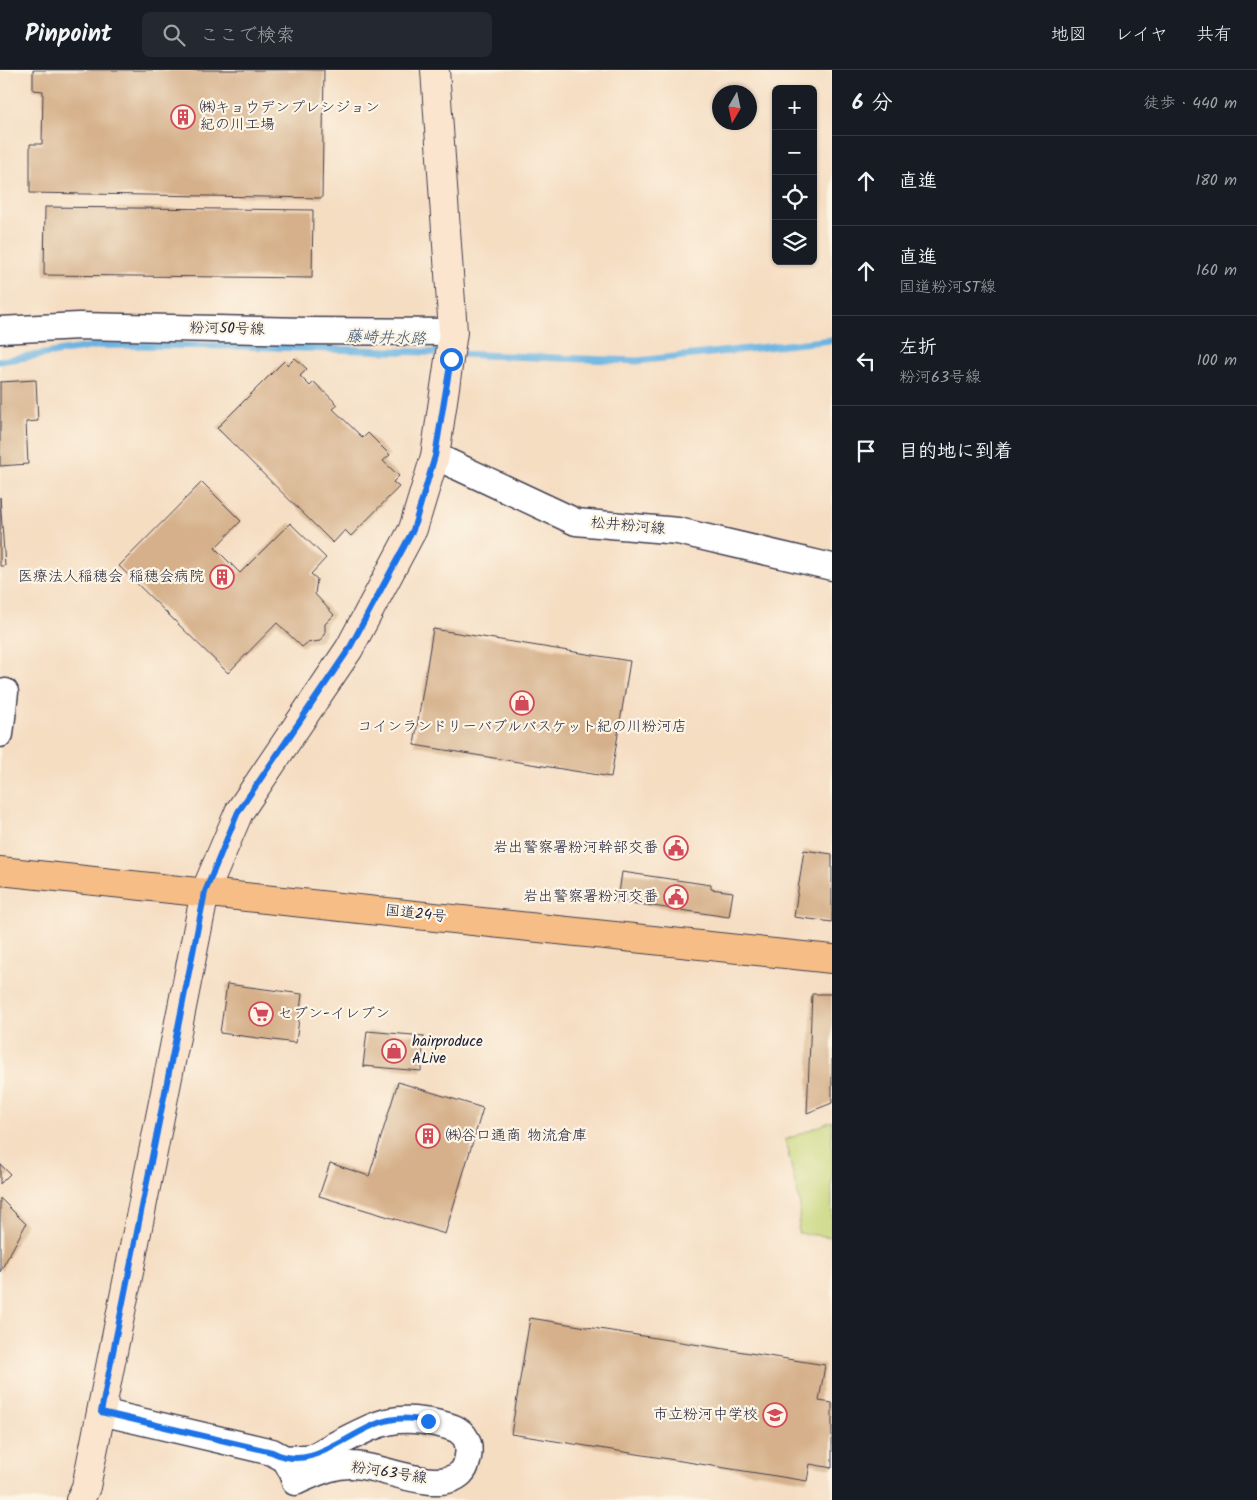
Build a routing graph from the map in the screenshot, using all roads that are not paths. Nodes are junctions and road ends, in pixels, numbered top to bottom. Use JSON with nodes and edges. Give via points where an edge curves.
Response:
{"nodes":[{"id":1,"x":435,"y":70,"type":"edge"},
{"id":2,"x":0,"y":330,"type":"edge"},
{"id":3,"x":453,"y":344,"type":"junction"},
{"id":4,"x":435,"y":456,"type":"junction"},
{"id":5,"x":832,"y":567,"type":"edge"},
{"id":6,"x":5,"y":692,"type":"dead end"},
{"id":7,"x":0,"y":734,"type":"edge"},
{"id":8,"x":0,"y":871,"type":"edge"},
{"id":9,"x":205,"y":892,"type":"junction"},
{"id":10,"x":832,"y":959,"type":"edge"},
{"id":11,"x":101,"y":1412,"type":"junction"},
{"id":12,"x":291,"y":1480,"type":"edge"},
{"id":13,"x":80,"y":1500,"type":"edge"}],
"edges":[{"from":1,"to":3,"type":"street"},
{"from":2,"to":3,"type":"street","name":"粉河50号線","via":[[79,326],[305,331]]},
{"from":3,"to":4,"type":"street"},
{"from":4,"to":5,"type":"street","name":"松井粉河線","via":[[576,522],[678,531]]},
{"from":4,"to":9,"type":"street","via":[[413,530],[349,649],[238,812]]},
{"from":6,"to":7,"type":"street"},
{"from":8,"to":9,"type":"highway","name":"国道24号"},
{"from":9,"to":10,"type":"highway","name":"国道24号"},
{"from":9,"to":11,"type":"street"},
{"from":11,"to":12,"type":"street","name":"粉河63号線","via":[[272,1452]]},
{"from":11,"to":13,"type":"street","via":[[86,1487]]},
{"from":12,"to":12,"type":"street","name":"粉河63号線","via":[[312,1457],[389,1420],[406,1418],[454,1427],[465,1435],[469,1447],[465,1466],[447,1480],[407,1477],[354,1465],[330,1467]]}]}
